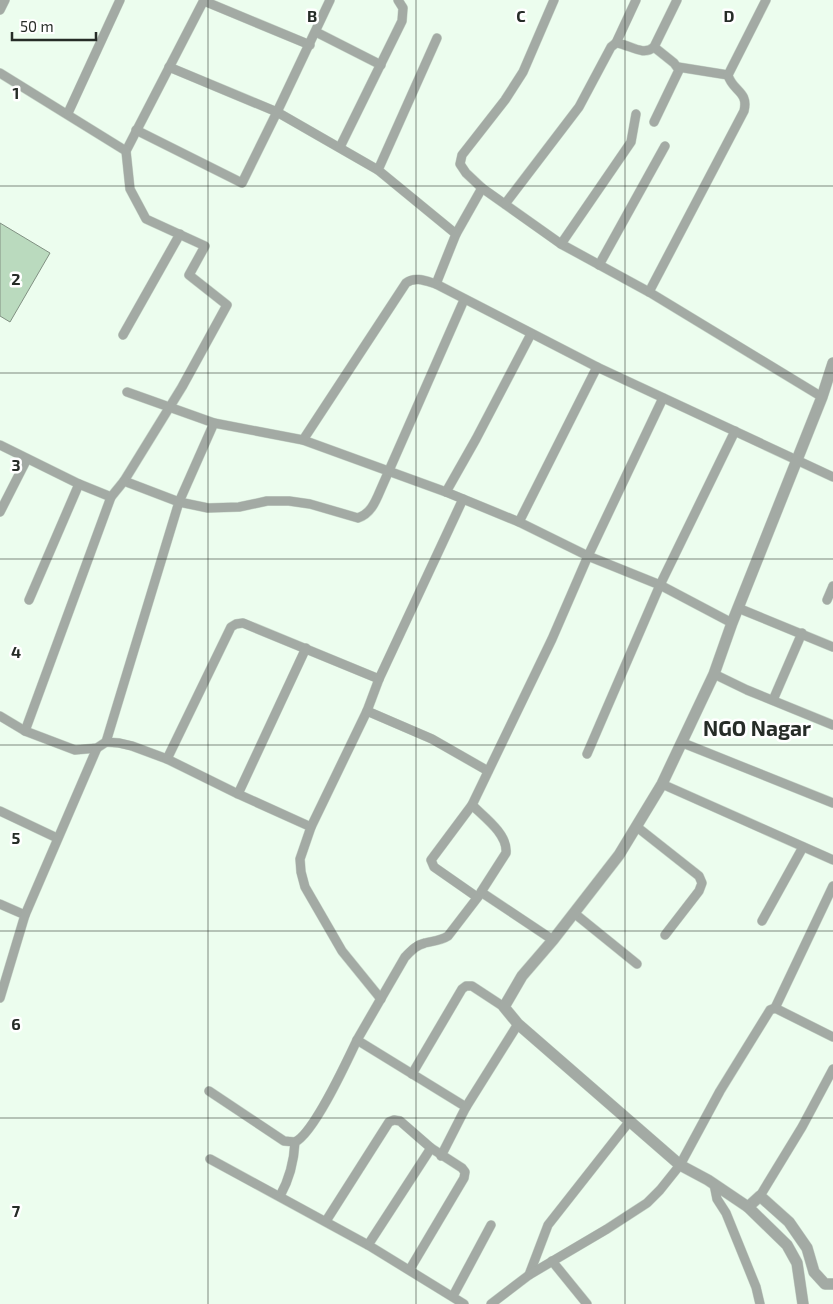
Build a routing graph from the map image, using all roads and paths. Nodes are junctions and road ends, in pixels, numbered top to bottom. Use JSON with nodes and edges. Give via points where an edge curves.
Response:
{"nodes":[{"id":1,"x":5,"y":0,"type":"edge"},
{"id":2,"x":120,"y":0,"type":"edge"},
{"id":3,"x":204,"y":0,"type":"edge"},
{"id":4,"x":330,"y":0,"type":"edge"},
{"id":5,"x":398,"y":0,"type":"edge"},
{"id":6,"x":554,"y":0,"type":"edge"},
{"id":7,"x":636,"y":0,"type":"edge"},
{"id":8,"x":677,"y":0,"type":"edge"},
{"id":9,"x":766,"y":0,"type":"edge"},
{"id":10,"x":0,"y":10,"type":"edge"},
{"id":11,"x":316,"y":32,"type":"junction"},
{"id":12,"x":437,"y":38,"type":"dead end"},
{"id":13,"x":616,"y":43,"type":"junction"},
{"id":14,"x":310,"y":45,"type":"junction"},
{"id":15,"x":654,"y":47,"type":"junction"},
{"id":16,"x":381,"y":64,"type":"junction"},
{"id":17,"x":169,"y":66,"type":"junction"},
{"id":18,"x":678,"y":67,"type":"junction"},
{"id":19,"x":0,"y":72,"type":"edge"},
{"id":20,"x":728,"y":75,"type":"junction"},
{"id":21,"x":277,"y":112,"type":"junction"},
{"id":22,"x":68,"y":113,"type":"junction"},
{"id":23,"x":636,"y":114,"type":"dead end"},
{"id":24,"x":654,"y":122,"type":"dead end"},
{"id":25,"x":136,"y":130,"type":"junction"},
{"id":26,"x":665,"y":146,"type":"dead end"},
{"id":27,"x":340,"y":147,"type":"junction"},
{"id":28,"x":126,"y":150,"type":"junction"},
{"id":29,"x":378,"y":170,"type":"junction"},
{"id":30,"x":482,"y":188,"type":"junction"},
{"id":31,"x":505,"y":204,"type":"junction"},
{"id":32,"x":180,"y":234,"type":"junction"},
{"id":33,"x":456,"y":234,"type":"junction"},
{"id":34,"x":561,"y":244,"type":"junction"},
{"id":35,"x":600,"y":265,"type":"junction"},
{"id":36,"x":436,"y":284,"type":"junction"},
{"id":37,"x":649,"y":292,"type":"junction"},
{"id":38,"x":464,"y":300,"type":"junction"},
{"id":39,"x":531,"y":334,"type":"junction"},
{"id":40,"x":123,"y":335,"type":"dead end"},
{"id":41,"x":833,"y":363,"type":"edge"},
{"id":42,"x":597,"y":367,"type":"junction"},
{"id":43,"x":127,"y":392,"type":"dead end"},
{"id":44,"x":822,"y":397,"type":"junction"},
{"id":45,"x":663,"y":398,"type":"junction"},
{"id":46,"x":170,"y":408,"type":"junction"},
{"id":47,"x":214,"y":423,"type":"junction"},
{"id":48,"x":735,"y":431,"type":"junction"},
{"id":49,"x":303,"y":440,"type":"junction"},
{"id":50,"x":0,"y":445,"type":"edge"},
{"id":51,"x":27,"y":458,"type":"junction"},
{"id":52,"x":797,"y":462,"type":"junction"},
{"id":53,"x":390,"y":471,"type":"junction"},
{"id":54,"x":833,"y":477,"type":"edge"},
{"id":55,"x":124,"y":482,"type":"junction"},
{"id":56,"x":79,"y":484,"type":"junction"},
{"id":57,"x":446,"y":492,"type":"junction"},
{"id":58,"x":111,"y":497,"type":"junction"},
{"id":59,"x":463,"y":499,"type":"junction"},
{"id":60,"x":179,"y":502,"type":"junction"},
{"id":61,"x":0,"y":512,"type":"edge"},
{"id":62,"x":519,"y":522,"type":"junction"},
{"id":63,"x":588,"y":556,"type":"junction"},
{"id":64,"x":660,"y":585,"type":"junction"},
{"id":65,"x":833,"y":586,"type":"edge"},
{"id":66,"x":29,"y":600,"type":"dead end"},
{"id":67,"x":827,"y":600,"type":"dead end"},
{"id":68,"x":738,"y":608,"type":"junction"},
{"id":69,"x":732,"y":623,"type":"junction"},
{"id":70,"x":802,"y":634,"type":"junction"},
{"id":71,"x":833,"y":647,"type":"edge"},
{"id":72,"x":306,"y":648,"type":"junction"},
{"id":73,"x":714,"y":674,"type":"junction"},
{"id":74,"x":379,"y":679,"type":"junction"},
{"id":75,"x":773,"y":700,"type":"junction"},
{"id":76,"x":367,"y":711,"type":"junction"},
{"id":77,"x":0,"y":716,"type":"edge"},
{"id":78,"x":833,"y":725,"type":"edge"},
{"id":79,"x":25,"y":731,"type":"junction"},
{"id":80,"x":106,"y":742,"type":"junction"},
{"id":81,"x":683,"y":743,"type":"junction"},
{"id":82,"x":97,"y":748,"type":"junction"},
{"id":83,"x":587,"y":754,"type":"dead end"},
{"id":84,"x":167,"y":759,"type":"junction"},
{"id":85,"x":488,"y":771,"type":"junction"},
{"id":86,"x":662,"y":784,"type":"junction"},
{"id":87,"x":238,"y":794,"type":"junction"},
{"id":88,"x":833,"y":803,"type":"edge"},
{"id":89,"x":472,"y":805,"type":"junction"},
{"id":90,"x":0,"y":811,"type":"edge"},
{"id":91,"x":311,"y":827,"type":"junction"},
{"id":92,"x":637,"y":827,"type":"junction"},
{"id":93,"x":57,"y":838,"type":"junction"},
{"id":94,"x":803,"y":847,"type":"junction"},
{"id":95,"x":833,"y":860,"type":"edge"},
{"id":96,"x":833,"y":886,"type":"edge"},
{"id":97,"x":479,"y":895,"type":"junction"},
{"id":98,"x":0,"y":904,"type":"edge"},
{"id":99,"x":574,"y":913,"type":"junction"},
{"id":100,"x":25,"y":915,"type":"junction"},
{"id":101,"x":762,"y":921,"type":"dead end"},
{"id":102,"x":665,"y":935,"type":"dead end"},
{"id":103,"x":553,"y":940,"type":"junction"},
{"id":104,"x":637,"y":964,"type":"dead end"},
{"id":105,"x":0,"y":998,"type":"edge"},
{"id":106,"x":381,"y":999,"type":"junction"},
{"id":107,"x":504,"y":1007,"type":"junction"},
{"id":108,"x":775,"y":1008,"type":"junction"},
{"id":109,"x":518,"y":1024,"type":"junction"},
{"id":110,"x":833,"y":1037,"type":"edge"},
{"id":111,"x":357,"y":1040,"type":"junction"},
{"id":112,"x":833,"y":1069,"type":"edge"},
{"id":113,"x":412,"y":1074,"type":"junction"},
{"id":114,"x":209,"y":1091,"type":"dead end"},
{"id":115,"x":466,"y":1107,"type":"junction"},
{"id":116,"x":629,"y":1122,"type":"junction"},
{"id":117,"x":295,"y":1142,"type":"junction"},
{"id":118,"x":431,"y":1148,"type":"junction"},
{"id":119,"x":441,"y":1156,"type":"junction"},
{"id":120,"x":210,"y":1159,"type":"dead end"},
{"id":121,"x":680,"y":1165,"type":"junction"},
{"id":122,"x":714,"y":1184,"type":"junction"},
{"id":123,"x":280,"y":1196,"type":"junction"},
{"id":124,"x":760,"y":1196,"type":"junction"},
{"id":125,"x":748,"y":1207,"type":"junction"},
{"id":126,"x":326,"y":1221,"type":"junction"},
{"id":127,"x":491,"y":1225,"type":"dead end"},
{"id":128,"x":368,"y":1245,"type":"junction"},
{"id":129,"x":552,"y":1261,"type":"junction"},
{"id":130,"x":410,"y":1269,"type":"junction"},
{"id":131,"x":529,"y":1275,"type":"junction"},
{"id":132,"x":833,"y":1284,"type":"edge"},
{"id":133,"x":453,"y":1296,"type":"junction"},
{"id":134,"x":464,"y":1304,"type":"edge"},
{"id":135,"x":491,"y":1304,"type":"edge"},
{"id":136,"x":587,"y":1304,"type":"edge"},
{"id":137,"x":760,"y":1304,"type":"edge"},
{"id":138,"x":803,"y":1304,"type":"edge"}],
"edges":[{"from":1,"to":10,"type":"street"},
{"from":2,"to":22,"type":"street"},
{"from":3,"to":14,"type":"street"},
{"from":3,"to":17,"type":"street"},
{"from":4,"to":11,"type":"street"},
{"from":5,"to":16,"type":"street","via":[[403,8],[402,20]]},
{"from":6,"to":30,"type":"street","via":[[523,72],[462,155],[460,164]]},
{"from":7,"to":13,"type":"street"},
{"from":8,"to":15,"type":"street"},
{"from":9,"to":20,"type":"street"},
{"from":11,"to":14,"type":"street"},
{"from":11,"to":16,"type":"street"},
{"from":12,"to":29,"type":"street"},
{"from":13,"to":15,"type":"street","via":[[644,52]]},
{"from":13,"to":31,"type":"street","via":[[579,107]]},
{"from":14,"to":21,"type":"street"},
{"from":15,"to":18,"type":"street"},
{"from":16,"to":27,"type":"street"},
{"from":17,"to":21,"type":"street"},
{"from":17,"to":25,"type":"street"},
{"from":18,"to":20,"type":"street"},
{"from":18,"to":24,"type":"street"},
{"from":19,"to":22,"type":"street"},
{"from":20,"to":37,"type":"street","via":[[729,81],[744,96],[744,111]]},
{"from":21,"to":25,"type":"street","via":[[242,183]]},
{"from":21,"to":27,"type":"street"},
{"from":22,"to":28,"type":"street"},
{"from":23,"to":34,"type":"street","via":[[631,142]]},
{"from":25,"to":28,"type":"street"},
{"from":26,"to":35,"type":"street"},
{"from":27,"to":29,"type":"street"},
{"from":28,"to":32,"type":"street","via":[[130,189],[146,219]]},
{"from":29,"to":33,"type":"street"},
{"from":30,"to":31,"type":"street"},
{"from":30,"to":33,"type":"street"},
{"from":31,"to":34,"type":"street"},
{"from":32,"to":40,"type":"street"},
{"from":32,"to":46,"type":"street","via":[[206,246],[189,275],[227,305]]},
{"from":33,"to":36,"type":"street"},
{"from":34,"to":35,"type":"street"},
{"from":35,"to":37,"type":"street"},
{"from":36,"to":38,"type":"street"},
{"from":36,"to":49,"type":"street","via":[[420,279],[406,283]]},
{"from":37,"to":44,"type":"street"},
{"from":38,"to":39,"type":"street"},
{"from":38,"to":53,"type":"street"},
{"from":39,"to":42,"type":"street"},
{"from":39,"to":57,"type":"street"},
{"from":41,"to":44,"type":"street"},
{"from":42,"to":45,"type":"street"},
{"from":42,"to":62,"type":"street"},
{"from":43,"to":46,"type":"street"},
{"from":44,"to":52,"type":"street"},
{"from":45,"to":48,"type":"street"},
{"from":45,"to":63,"type":"street"},
{"from":46,"to":47,"type":"street"},
{"from":46,"to":55,"type":"street"},
{"from":47,"to":49,"type":"street"},
{"from":47,"to":60,"type":"street"},
{"from":48,"to":52,"type":"street"},
{"from":48,"to":64,"type":"street"},
{"from":49,"to":53,"type":"street"},
{"from":50,"to":51,"type":"street"},
{"from":51,"to":56,"type":"street"},
{"from":51,"to":61,"type":"street"},
{"from":52,"to":54,"type":"street"},
{"from":52,"to":68,"type":"street"},
{"from":53,"to":57,"type":"street"},
{"from":53,"to":60,"type":"street","via":[[372,508],[358,518],[288,501],[208,508]]},
{"from":55,"to":58,"type":"street"},
{"from":55,"to":60,"type":"street"},
{"from":56,"to":58,"type":"street"},
{"from":56,"to":66,"type":"street"},
{"from":57,"to":59,"type":"street"},
{"from":58,"to":79,"type":"street"},
{"from":59,"to":62,"type":"street"},
{"from":59,"to":74,"type":"street"},
{"from":60,"to":80,"type":"street"},
{"from":62,"to":63,"type":"street"},
{"from":63,"to":64,"type":"street"},
{"from":63,"to":85,"type":"street"},
{"from":64,"to":69,"type":"street"},
{"from":64,"to":83,"type":"street"},
{"from":65,"to":67,"type":"street"},
{"from":68,"to":69,"type":"street"},
{"from":68,"to":70,"type":"street"},
{"from":69,"to":73,"type":"street"},
{"from":70,"to":71,"type":"street"},
{"from":70,"to":75,"type":"street"},
{"from":72,"to":74,"type":"street"},
{"from":72,"to":84,"type":"street","via":[[243,623],[231,627]]},
{"from":72,"to":87,"type":"street"},
{"from":73,"to":75,"type":"street"},
{"from":73,"to":81,"type":"street"},
{"from":74,"to":76,"type":"street"},
{"from":75,"to":78,"type":"street"},
{"from":76,"to":85,"type":"street","via":[[432,740]]},
{"from":76,"to":91,"type":"street"},
{"from":77,"to":79,"type":"street"},
{"from":79,"to":82,"type":"street","via":[[75,750]]},
{"from":80,"to":82,"type":"street"},
{"from":80,"to":84,"type":"street","via":[[132,746]]},
{"from":81,"to":86,"type":"street"},
{"from":81,"to":88,"type":"street"},
{"from":82,"to":93,"type":"street"},
{"from":84,"to":87,"type":"street"},
{"from":85,"to":89,"type":"street"},
{"from":86,"to":92,"type":"street"},
{"from":86,"to":94,"type":"street"},
{"from":87,"to":91,"type":"street"},
{"from":89,"to":97,"type":"street","via":[[507,846],[506,853]]},
{"from":89,"to":97,"type":"street","via":[[431,860],[434,867]]},
{"from":90,"to":93,"type":"street"},
{"from":91,"to":106,"type":"street","via":[[300,859],[305,887],[342,951]]},
{"from":92,"to":99,"type":"street"},
{"from":92,"to":102,"type":"street","via":[[699,876],[702,883],[700,891]]},
{"from":93,"to":100,"type":"street"},
{"from":94,"to":95,"type":"street"},
{"from":94,"to":101,"type":"street"},
{"from":96,"to":108,"type":"street"},
{"from":97,"to":103,"type":"street"},
{"from":97,"to":106,"type":"street","via":[[448,936],[423,943],[405,957]]},
{"from":98,"to":100,"type":"street"},
{"from":99,"to":103,"type":"street"},
{"from":99,"to":104,"type":"street"},
{"from":100,"to":105,"type":"street"},
{"from":103,"to":107,"type":"street","via":[[522,976]]},
{"from":106,"to":111,"type":"street"},
{"from":107,"to":109,"type":"street"},
{"from":107,"to":113,"type":"street","via":[[472,986],[466,986]]},
{"from":108,"to":110,"type":"street"},
{"from":108,"to":121,"type":"street","via":[[766,1014]]},
{"from":109,"to":115,"type":"street"},
{"from":109,"to":116,"type":"street"},
{"from":111,"to":113,"type":"street"},
{"from":111,"to":117,"type":"street","via":[[339,1079],[306,1134]]},
{"from":112,"to":124,"type":"street"},
{"from":113,"to":115,"type":"street"},
{"from":114,"to":117,"type":"street","via":[[284,1141]]},
{"from":115,"to":119,"type":"street"},
{"from":116,"to":121,"type":"street"},
{"from":116,"to":131,"type":"street","via":[[548,1225]]},
{"from":117,"to":123,"type":"street","via":[[292,1170]]},
{"from":118,"to":119,"type":"street"},
{"from":118,"to":126,"type":"street","via":[[400,1121],[389,1122]]},
{"from":118,"to":128,"type":"street"},
{"from":119,"to":130,"type":"street","via":[[462,1168],[464,1178]]},
{"from":120,"to":123,"type":"street"},
{"from":121,"to":122,"type":"street"},
{"from":121,"to":129,"type":"street","via":[[647,1203]]},
{"from":122,"to":125,"type":"street"},
{"from":122,"to":137,"type":"street"},
{"from":123,"to":126,"type":"street"},
{"from":124,"to":125,"type":"street"},
{"from":124,"to":132,"type":"street","via":[[789,1222],[807,1248],[814,1272],[825,1284]]},
{"from":125,"to":138,"type":"street","via":[[787,1245],[797,1262]]},
{"from":126,"to":128,"type":"street"},
{"from":127,"to":133,"type":"street"},
{"from":128,"to":130,"type":"street"},
{"from":129,"to":131,"type":"street"},
{"from":129,"to":136,"type":"street"},
{"from":130,"to":133,"type":"street"},
{"from":131,"to":135,"type":"street"},
{"from":133,"to":134,"type":"street"}]}
